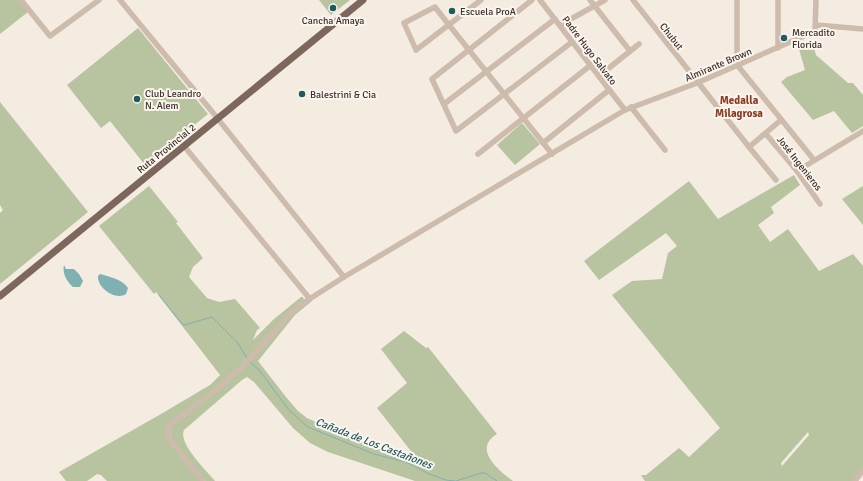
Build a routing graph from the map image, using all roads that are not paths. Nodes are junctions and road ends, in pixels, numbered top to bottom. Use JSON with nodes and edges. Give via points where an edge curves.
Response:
{"nodes":[{"id":1,"x":100,"y":0,"type":"edge"},
{"id":2,"x":120,"y":0,"type":"edge"},
{"id":3,"x":363,"y":0,"type":"edge"},
{"id":4,"x":480,"y":0,"type":"edge"},
{"id":5,"x":532,"y":0,"type":"edge"},
{"id":6,"x":540,"y":0,"type":"edge"},
{"id":7,"x":590,"y":0,"type":"edge"},
{"id":8,"x":605,"y":0,"type":"edge"},
{"id":9,"x":633,"y":0,"type":"edge"},
{"id":10,"x":737,"y":0,"type":"edge"},
{"id":11,"x":778,"y":0,"type":"edge"},
{"id":12,"x":816,"y":0,"type":"edge"},
{"id":13,"x":23,"y":1,"type":"edge"},
{"id":14,"x":595,"y":6,"type":"junction"},
{"id":15,"x":555,"y":19,"type":"junction"},
{"id":16,"x":449,"y":25,"type":"junction"},
{"id":17,"x":560,"y":25,"type":"junction"},
{"id":18,"x":816,"y":27,"type":"junction"},
{"id":19,"x":863,"y":29,"type":"edge"},
{"id":20,"x":572,"y":42,"type":"junction"},
{"id":21,"x":640,"y":44,"type":"dead end"},
{"id":22,"x":778,"y":48,"type":"junction"},
{"id":23,"x":469,"y":50,"type":"junction"},
{"id":24,"x":630,"y":51,"type":"junction"},
{"id":25,"x":590,"y":66,"type":"junction"},
{"id":26,"x":738,"y":66,"type":"junction"},
{"id":27,"x":486,"y":71,"type":"junction"},
{"id":28,"x":599,"y":76,"type":"junction"},
{"id":29,"x":697,"y":82,"type":"junction"},
{"id":30,"x":609,"y":90,"type":"junction"},
{"id":31,"x":504,"y":94,"type":"junction"},
{"id":32,"x":444,"y":104,"type":"junction"},
{"id":33,"x":631,"y":107,"type":"junction"},
{"id":34,"x":625,"y":110,"type":"junction"},
{"id":35,"x":523,"y":118,"type":"junction"},
{"id":36,"x":218,"y":119,"type":"junction"},
{"id":37,"x":781,"y":120,"type":"junction"},
{"id":38,"x":863,"y":132,"type":"edge"},
{"id":39,"x":766,"y":134,"type":"junction"},
{"id":40,"x":543,"y":143,"type":"junction"},
{"id":41,"x":184,"y":146,"type":"junction"},
{"id":42,"x":749,"y":147,"type":"junction"},
{"id":43,"x":666,"y":150,"type":"dead end"},
{"id":44,"x":478,"y":154,"type":"dead end"},
{"id":45,"x":552,"y":154,"type":"junction"},
{"id":46,"x":814,"y":160,"type":"junction"},
{"id":47,"x":797,"y":171,"type":"junction"},
{"id":48,"x":776,"y":180,"type":"dead end"},
{"id":49,"x":820,"y":204,"type":"dead end"},
{"id":50,"x":344,"y":277,"type":"junction"},
{"id":51,"x":0,"y":296,"type":"edge"},
{"id":52,"x":310,"y":299,"type":"junction"},
{"id":53,"x":863,"y":470,"type":"edge"},
{"id":54,"x":203,"y":481,"type":"edge"},
{"id":55,"x":855,"y":481,"type":"edge"}],
"edges":[{"from":1,"to":13,"type":"street","via":[[50,36]]},
{"from":2,"to":36,"type":"street"},
{"from":3,"to":36,"type":"main road","name":"Ruta Provincial 2"},
{"from":4,"to":16,"type":"street"},
{"from":5,"to":23,"type":"street"},
{"from":6,"to":15,"type":"street","name":"Padre Hugo Salvato"},
{"from":7,"to":14,"type":"street"},
{"from":8,"to":14,"type":"street"},
{"from":9,"to":29,"type":"street","name":"Chubut"},
{"from":10,"to":26,"type":"street"},
{"from":11,"to":22,"type":"street"},
{"from":12,"to":18,"type":"street"},
{"from":14,"to":17,"type":"street"},
{"from":14,"to":24,"type":"street"},
{"from":15,"to":17,"type":"street","name":"Padre Hugo Salvato"},
{"from":15,"to":27,"type":"street"},
{"from":16,"to":16,"type":"street","via":[[416,50],[404,23],[434,7]]},
{"from":16,"to":23,"type":"street"},
{"from":17,"to":20,"type":"street","name":"Padre Hugo Salvato"},
{"from":18,"to":19,"type":"street"},
{"from":18,"to":22,"type":"street","name":"Almirante Brown","via":[[810,34]]},
{"from":20,"to":25,"type":"street","name":"Padre Hugo Salvato"},
{"from":20,"to":31,"type":"street"},
{"from":21,"to":24,"type":"street"},
{"from":22,"to":26,"type":"street","name":"Almirante Brown"},
{"from":23,"to":27,"type":"street"},
{"from":23,"to":32,"type":"street","via":[[432,79]]},
{"from":24,"to":28,"type":"street"},
{"from":25,"to":28,"type":"street","name":"Padre Hugo Salvato"},
{"from":25,"to":35,"type":"street"},
{"from":26,"to":29,"type":"street","name":"Almirante Brown"},
{"from":26,"to":37,"type":"street"},
{"from":27,"to":31,"type":"street"},
{"from":27,"to":32,"type":"street"},
{"from":28,"to":30,"type":"street","name":"Padre Hugo Salvato"},
{"from":29,"to":33,"type":"street","name":"Almirante Brown"},
{"from":29,"to":42,"type":"street","name":"Chubut"},
{"from":30,"to":34,"type":"street","name":"Padre Hugo Salvato"},
{"from":30,"to":40,"type":"street"},
{"from":31,"to":32,"type":"street","via":[[456,131]]},
{"from":31,"to":35,"type":"street"},
{"from":33,"to":34,"type":"street","name":"Almirante Brown"},
{"from":33,"to":43,"type":"street"},
{"from":34,"to":45,"type":"street","name":"Almirante Brown"},
{"from":35,"to":40,"type":"street"},
{"from":35,"to":44,"type":"street"},
{"from":36,"to":41,"type":"main road","name":"Ruta Provincial 2"},
{"from":36,"to":50,"type":"street"},
{"from":37,"to":39,"type":"street"},
{"from":37,"to":46,"type":"street"},
{"from":38,"to":46,"type":"street"},
{"from":39,"to":42,"type":"street"},
{"from":39,"to":47,"type":"street","name":"José Ingenieros"},
{"from":40,"to":45,"type":"street"},
{"from":41,"to":51,"type":"main road","name":"Ruta Provincial 2"},
{"from":41,"to":52,"type":"street"},
{"from":42,"to":48,"type":"street","name":"Chubut"},
{"from":45,"to":50,"type":"street","name":"Almirante Brown"},
{"from":46,"to":47,"type":"street"},
{"from":47,"to":49,"type":"street","name":"José Ingenieros"},
{"from":50,"to":52,"type":"street","name":"Almirante Brown"},
{"from":52,"to":54,"type":"street","name":"Almirante Brown","via":[[291,313],[243,366],[170,424],[170,440]]},
{"from":53,"to":55,"type":"street"}]}
